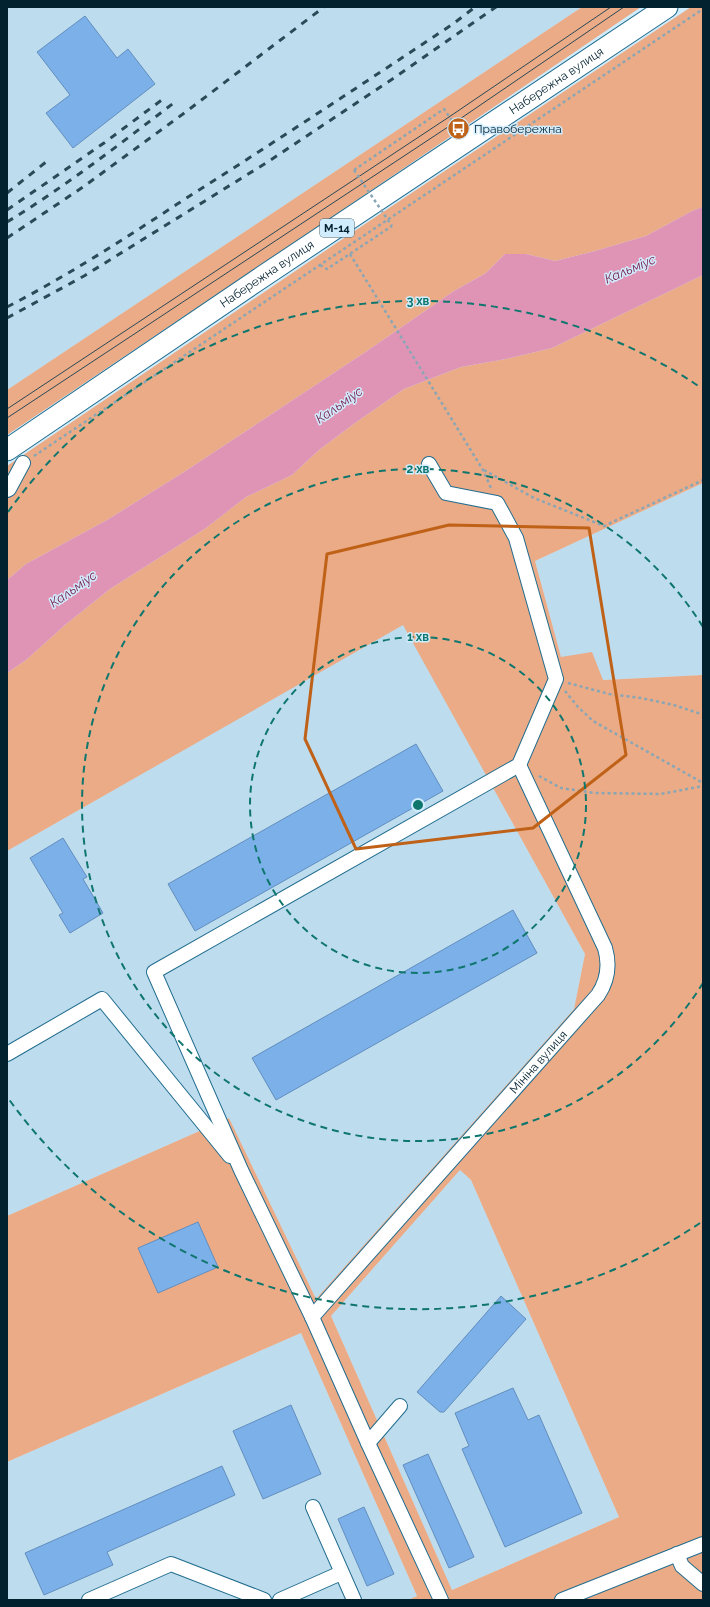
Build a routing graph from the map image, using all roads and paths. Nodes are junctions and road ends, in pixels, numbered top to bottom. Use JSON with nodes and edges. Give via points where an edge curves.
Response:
{"nodes":[{"id":1,"x":667,"y":7,"type":"edge"},
{"id":2,"x":703,"y":9,"type":"edge"},
{"id":3,"x":458,"y":129,"type":"dead end"},
{"id":4,"x":350,"y":254,"type":"junction"},
{"id":5,"x":320,"y":266,"type":"junction"},
{"id":6,"x":7,"y":450,"type":"edge"},
{"id":7,"x":23,"y":463,"type":"joint"},
{"id":8,"x":429,"y":464,"type":"dead end"},
{"id":9,"x":703,"y":480,"type":"edge"},
{"id":10,"x":7,"y":490,"type":"edge"},
{"id":11,"x":556,"y":679,"type":"junction"},
{"id":12,"x":703,"y":713,"type":"edge"},
{"id":13,"x":519,"y":765,"type":"junction"},
{"id":14,"x":703,"y":784,"type":"edge"},
{"id":15,"x":7,"y":1054,"type":"edge"},
{"id":16,"x":241,"y":1170,"type":"junction"},
{"id":17,"x":312,"y":1317,"type":"junction"},
{"id":18,"x":400,"y":1406,"type":"dead end"},
{"id":19,"x":368,"y":1443,"type":"junction"},
{"id":20,"x":313,"y":1507,"type":"dead end"},
{"id":21,"x":703,"y":1544,"type":"edge"},
{"id":22,"x":677,"y":1554,"type":"junction"},
{"id":23,"x":342,"y":1573,"type":"junction"},
{"id":24,"x":703,"y":1584,"type":"edge"},
{"id":25,"x":89,"y":1600,"type":"edge"},
{"id":26,"x":264,"y":1600,"type":"edge"},
{"id":27,"x":280,"y":1600,"type":"edge"},
{"id":28,"x":354,"y":1600,"type":"edge"},
{"id":29,"x":441,"y":1600,"type":"edge"},
{"id":30,"x":562,"y":1600,"type":"edge"}],
"edges":[{"from":1,"to":6,"type":"highway","name":"Набережна вулиця","number":"М-14"},
{"from":2,"to":5,"type":"path"},
{"from":3,"to":4,"type":"path","bridge":true,"via":[[444,109],[354,170],[392,226]]},
{"from":4,"to":5,"type":"path","via":[[327,269]]},
{"from":4,"to":9,"type":"path","via":[[483,470],[534,498],[604,526]]},
{"from":5,"to":7,"type":"path"},
{"from":7,"to":10,"type":"street"},
{"from":8,"to":11,"type":"street","via":[[446,493],[497,503],[516,538]]},
{"from":11,"to":12,"type":"path","via":[[609,694],[641,698]]},
{"from":11,"to":13,"type":"street"},
{"from":11,"to":14,"type":"path","via":[[578,707],[593,721]]},
{"from":13,"to":14,"type":"path","via":[[561,788],[595,793],[661,794]]},
{"from":13,"to":16,"type":"street","via":[[154,972]]},
{"from":13,"to":17,"type":"street","name":"Мініна вулиця","via":[[605,948],[608,964],[606,980],[598,995]]},
{"from":15,"to":16,"type":"street","via":[[102,999]]},
{"from":16,"to":17,"type":"street"},
{"from":17,"to":19,"type":"street"},
{"from":18,"to":19,"type":"street"},
{"from":19,"to":29,"type":"street"},
{"from":20,"to":23,"type":"street"},
{"from":21,"to":22,"type":"street"},
{"from":22,"to":24,"type":"street","via":[[682,1566]]},
{"from":22,"to":30,"type":"street"},
{"from":23,"to":27,"type":"street"},
{"from":23,"to":28,"type":"street"},
{"from":25,"to":26,"type":"street","via":[[171,1564]]}]}
